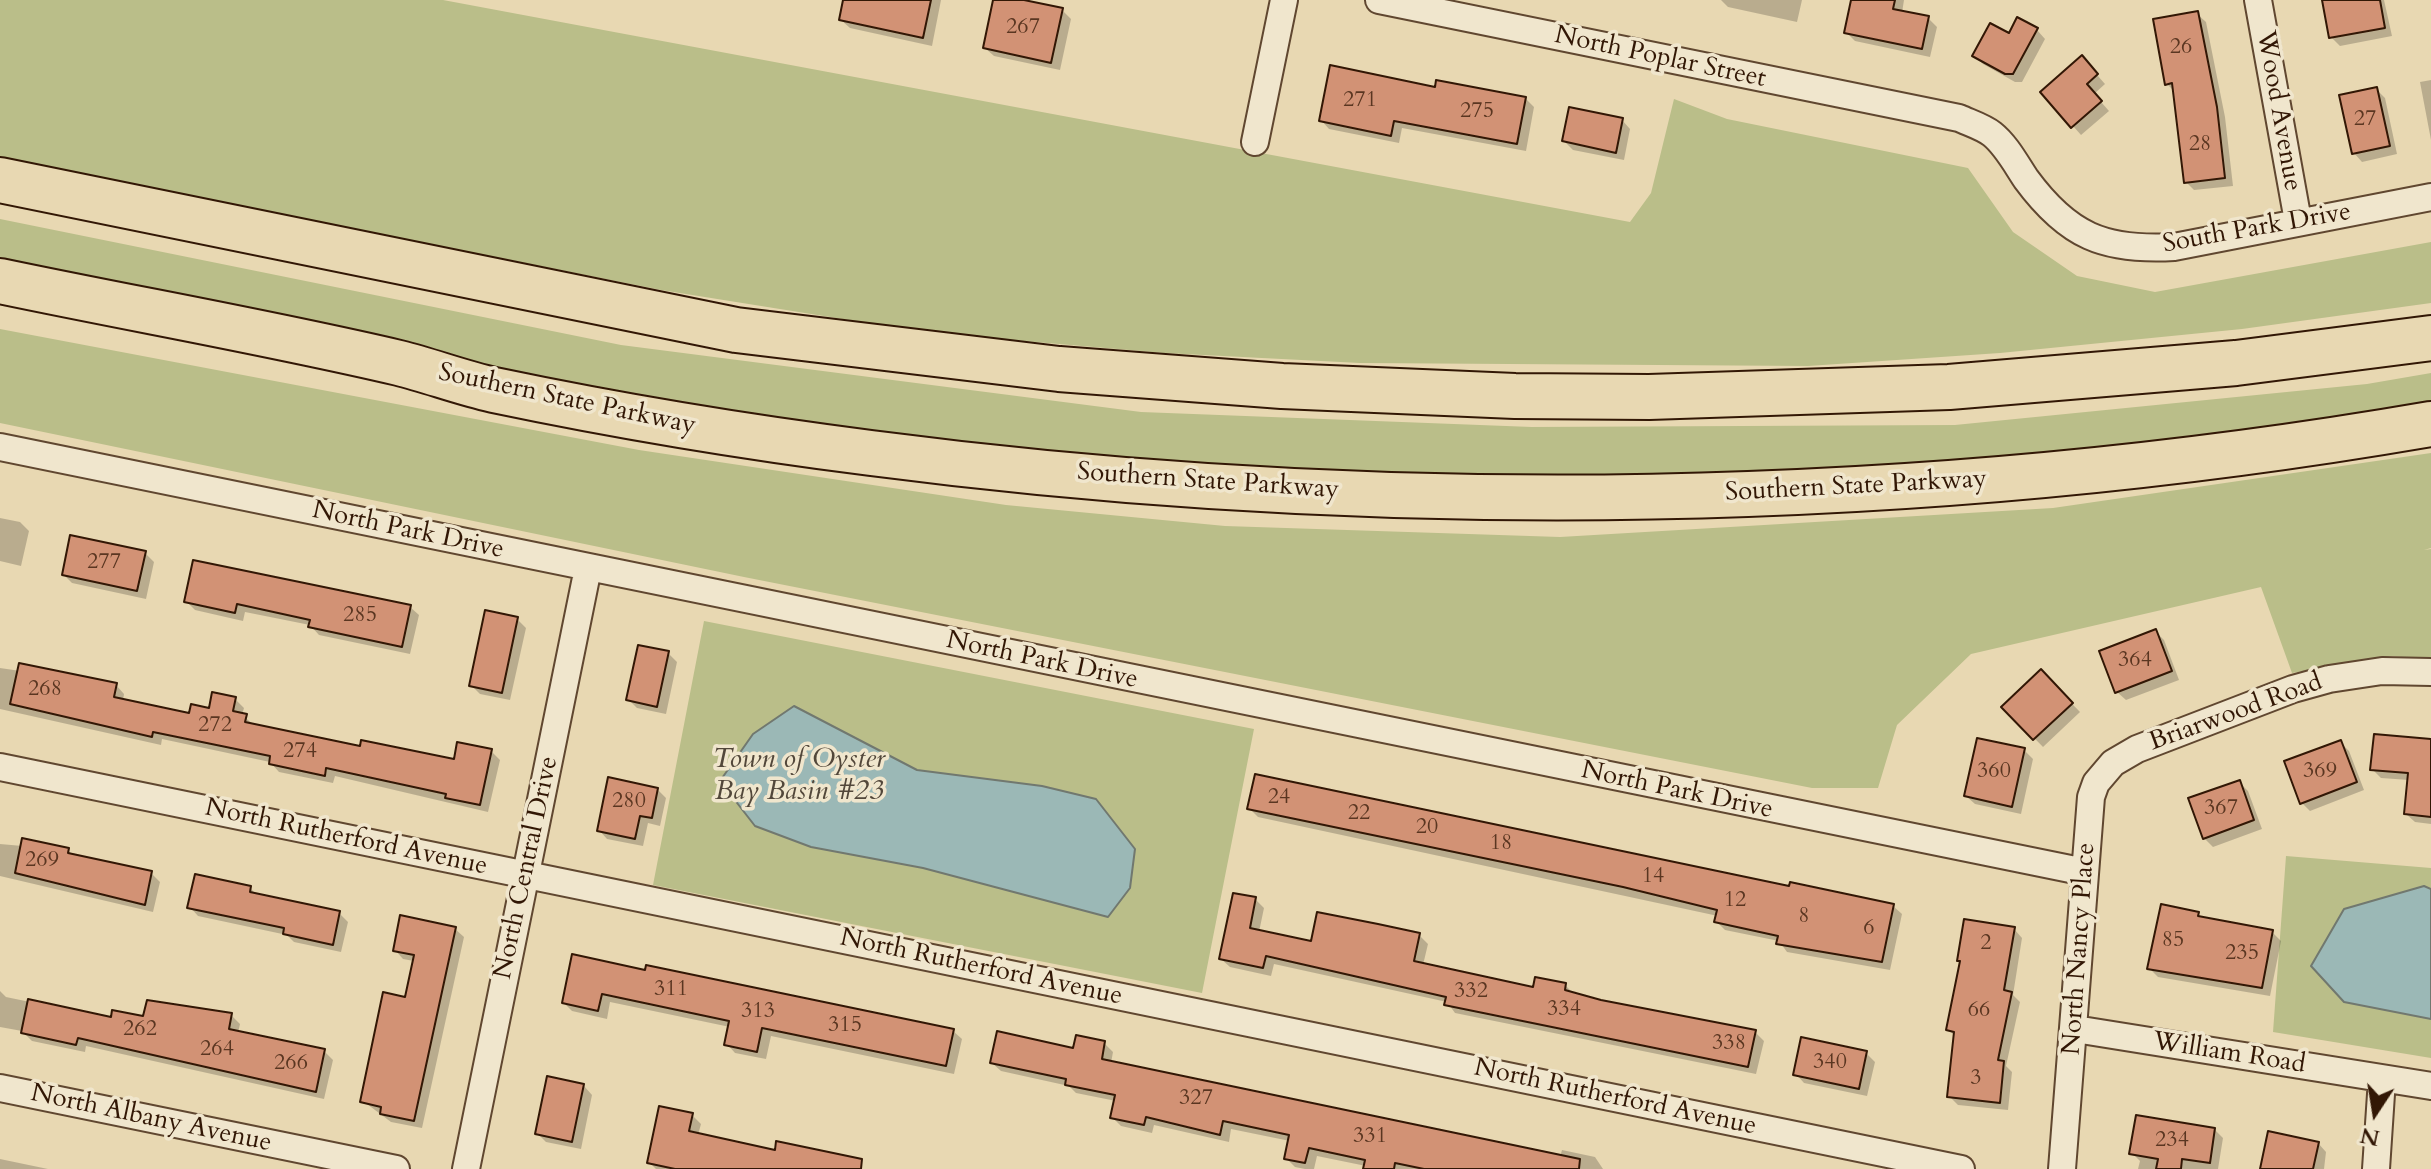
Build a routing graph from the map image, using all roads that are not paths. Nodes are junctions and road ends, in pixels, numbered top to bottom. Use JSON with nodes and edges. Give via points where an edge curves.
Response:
{"nodes":[{"id":1,"x":1284,"y":0,"type":"edge"},
{"id":2,"x":1379,"y":0,"type":"edge"},
{"id":3,"x":2258,"y":0,"type":"edge"},
{"id":4,"x":1942,"y":115,"type":"joint"},
{"id":5,"x":1255,"y":142,"type":"dead end"},
{"id":6,"x":0,"y":180,"type":"edge"},
{"id":7,"x":2431,"y":197,"type":"edge"},
{"id":8,"x":2298,"y":221,"type":"junction"},
{"id":9,"x":0,"y":281,"type":"edge"},
{"id":10,"x":2431,"y":338,"type":"edge"},
{"id":11,"x":2431,"y":424,"type":"edge"},
{"id":12,"x":0,"y":447,"type":"edge"},
{"id":13,"x":588,"y":568,"type":"junction"},
{"id":14,"x":2431,"y":672,"type":"edge"},
{"id":15,"x":2137,"y":749,"type":"joint"},
{"id":16,"x":0,"y":767,"type":"edge"},
{"id":17,"x":2085,"y":872,"type":"junction"},
{"id":18,"x":526,"y":874,"type":"junction"},
{"id":19,"x":2075,"y":1029,"type":"junction"},
{"id":20,"x":2382,"y":1079,"type":"junction"},
{"id":21,"x":2431,"y":1086,"type":"edge"},
{"id":22,"x":0,"y":1088,"type":"edge"},
{"id":23,"x":396,"y":1169,"type":"edge"},
{"id":24,"x":466,"y":1169,"type":"edge"},
{"id":25,"x":1961,"y":1169,"type":"edge"},
{"id":26,"x":2062,"y":1169,"type":"edge"},
{"id":27,"x":2376,"y":1169,"type":"edge"}],
"edges":[{"from":1,"to":5,"type":"street"},
{"from":2,"to":4,"type":"street","name":"North Poplar Street"},
{"from":3,"to":8,"type":"street","name":"Wood Avenue"},
{"from":4,"to":8,"type":"street","name":"South Park Drive","via":[[1989,132],[2062,221],[2104,243],[2138,249],[2174,247]]},
{"from":6,"to":10,"type":"highway","via":[[736,330],[1059,369],[1282,386],[1634,397],[1949,387],[2236,363]]},
{"from":7,"to":8,"type":"street","name":"South Park Drive"},
{"from":9,"to":11,"type":"highway","name":"Southern State Parkway","via":[[401,364],[488,389],[710,429],[874,454],[1191,484],[1430,496],[1681,497],[2050,475],[2335,441]]},
{"from":12,"to":13,"type":"street","name":"North Park Drive"},
{"from":13,"to":17,"type":"street","name":"North Park Drive"},
{"from":13,"to":18,"type":"street","name":"North Central Drive"},
{"from":14,"to":15,"type":"street","name":"Briarwood Road","via":[[2382,671],[2329,679]]},
{"from":15,"to":17,"type":"street","name":"North Nancy Place","via":[[2113,763],[2096,783]]},
{"from":16,"to":18,"type":"street","name":"North Rutherford Avenue"},
{"from":17,"to":19,"type":"street","name":"North Nancy Place"},
{"from":18,"to":24,"type":"street","name":"North Central Drive"},
{"from":18,"to":25,"type":"street","name":"North Rutherford Avenue"},
{"from":19,"to":20,"type":"street","name":"William Road"},
{"from":19,"to":26,"type":"street","name":"North Nancy Place"},
{"from":20,"to":21,"type":"street","name":"William Road"},
{"from":20,"to":27,"type":"street"},
{"from":22,"to":23,"type":"street","name":"North Albany Avenue"}]}
